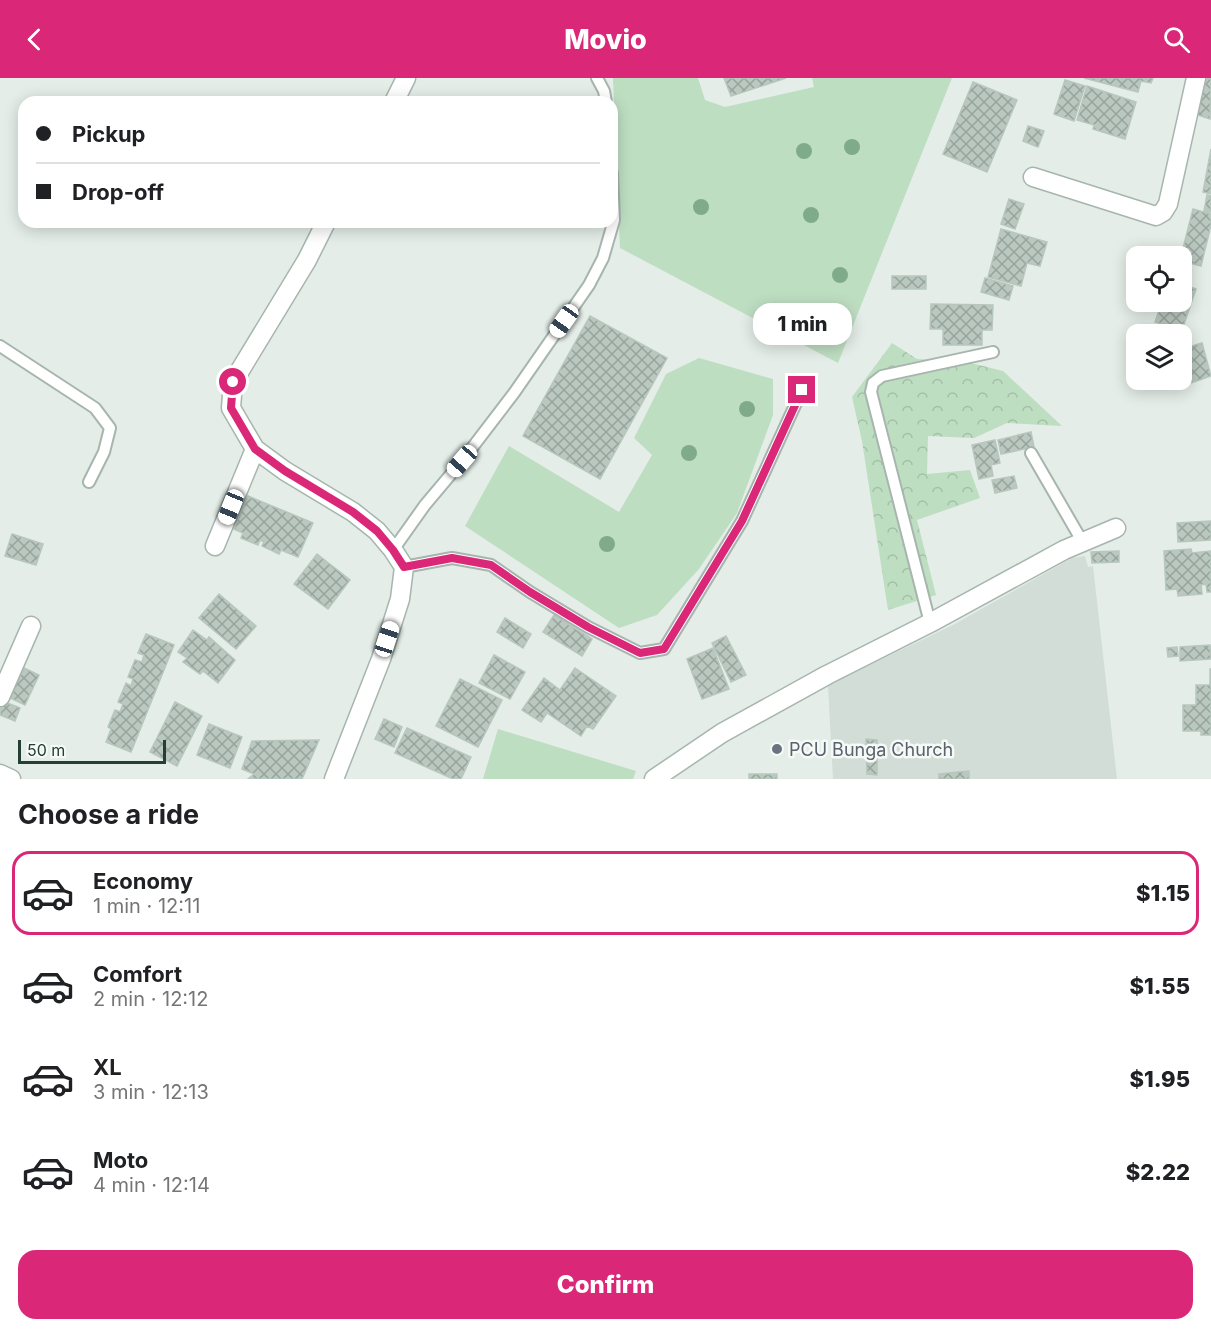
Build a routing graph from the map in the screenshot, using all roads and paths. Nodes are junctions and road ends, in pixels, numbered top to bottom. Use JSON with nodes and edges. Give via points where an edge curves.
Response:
{"nodes":[{"id":1,"x":406,"y":78,"type":"edge"},
{"id":2,"x":597,"y":78,"type":"edge"},
{"id":3,"x":1196,"y":78,"type":"edge"},
{"id":4,"x":397,"y":96,"type":"edge"},
{"id":5,"x":605,"y":96,"type":"edge"},
{"id":6,"x":1033,"y":177,"type":"dead end"},
{"id":7,"x":323,"y":228,"type":"edge"},
{"id":8,"x":612,"y":228,"type":"edge"},
{"id":9,"x":0,"y":346,"type":"edge"},
{"id":10,"x":993,"y":352,"type":"dead end"},
{"id":11,"x":802,"y":390,"type":"dead end"},
{"id":12,"x":255,"y":449,"type":"junction"},
{"id":13,"x":1031,"y":453,"type":"dead end"},
{"id":14,"x":89,"y":482,"type":"dead end"},
{"id":15,"x":1116,"y":528,"type":"dead end"},
{"id":16,"x":1082,"y":541,"type":"junction"},
{"id":17,"x":215,"y":546,"type":"dead end"},
{"id":18,"x":393,"y":550,"type":"junction"},
{"id":19,"x":404,"y":567,"type":"junction"},
{"id":20,"x":930,"y":623,"type":"junction"},
{"id":21,"x":31,"y":626,"type":"dead end"},
{"id":22,"x":0,"y":697,"type":"edge"},
{"id":23,"x":0,"y":774,"type":"edge"},
{"id":24,"x":11,"y":779,"type":"edge"},
{"id":25,"x":334,"y":779,"type":"edge"},
{"id":26,"x":654,"y":779,"type":"edge"}],
"edges":[{"from":1,"to":4,"type":"street"},
{"from":2,"to":5,"type":"lane"},
{"from":3,"to":6,"type":"street","via":[[1163,212],[1156,216]]},
{"from":7,"to":12,"type":"street","via":[[308,260],[233,382],[231,408]]},
{"from":8,"to":18,"type":"lane","via":[[603,258],[589,285],[514,393]]},
{"from":9,"to":14,"type":"lane","via":[[95,408],[110,428],[104,452]]},
{"from":10,"to":20,"type":"lane","via":[[882,376],[873,383],[871,392]]},
{"from":11,"to":19,"type":"lane","via":[[742,521],[664,649],[640,653],[588,627],[491,565],[452,558]]},
{"from":12,"to":17,"type":"street"},
{"from":12,"to":18,"type":"street","via":[[353,512]]},
{"from":13,"to":16,"type":"lane"},
{"from":15,"to":16,"type":"street"},
{"from":16,"to":20,"type":"street"},
{"from":18,"to":19,"type":"street"},
{"from":19,"to":25,"type":"street","via":[[400,598],[381,659]]},
{"from":20,"to":26,"type":"street","via":[[722,733]]},
{"from":21,"to":22,"type":"street"},
{"from":23,"to":24,"type":"street"}]}
